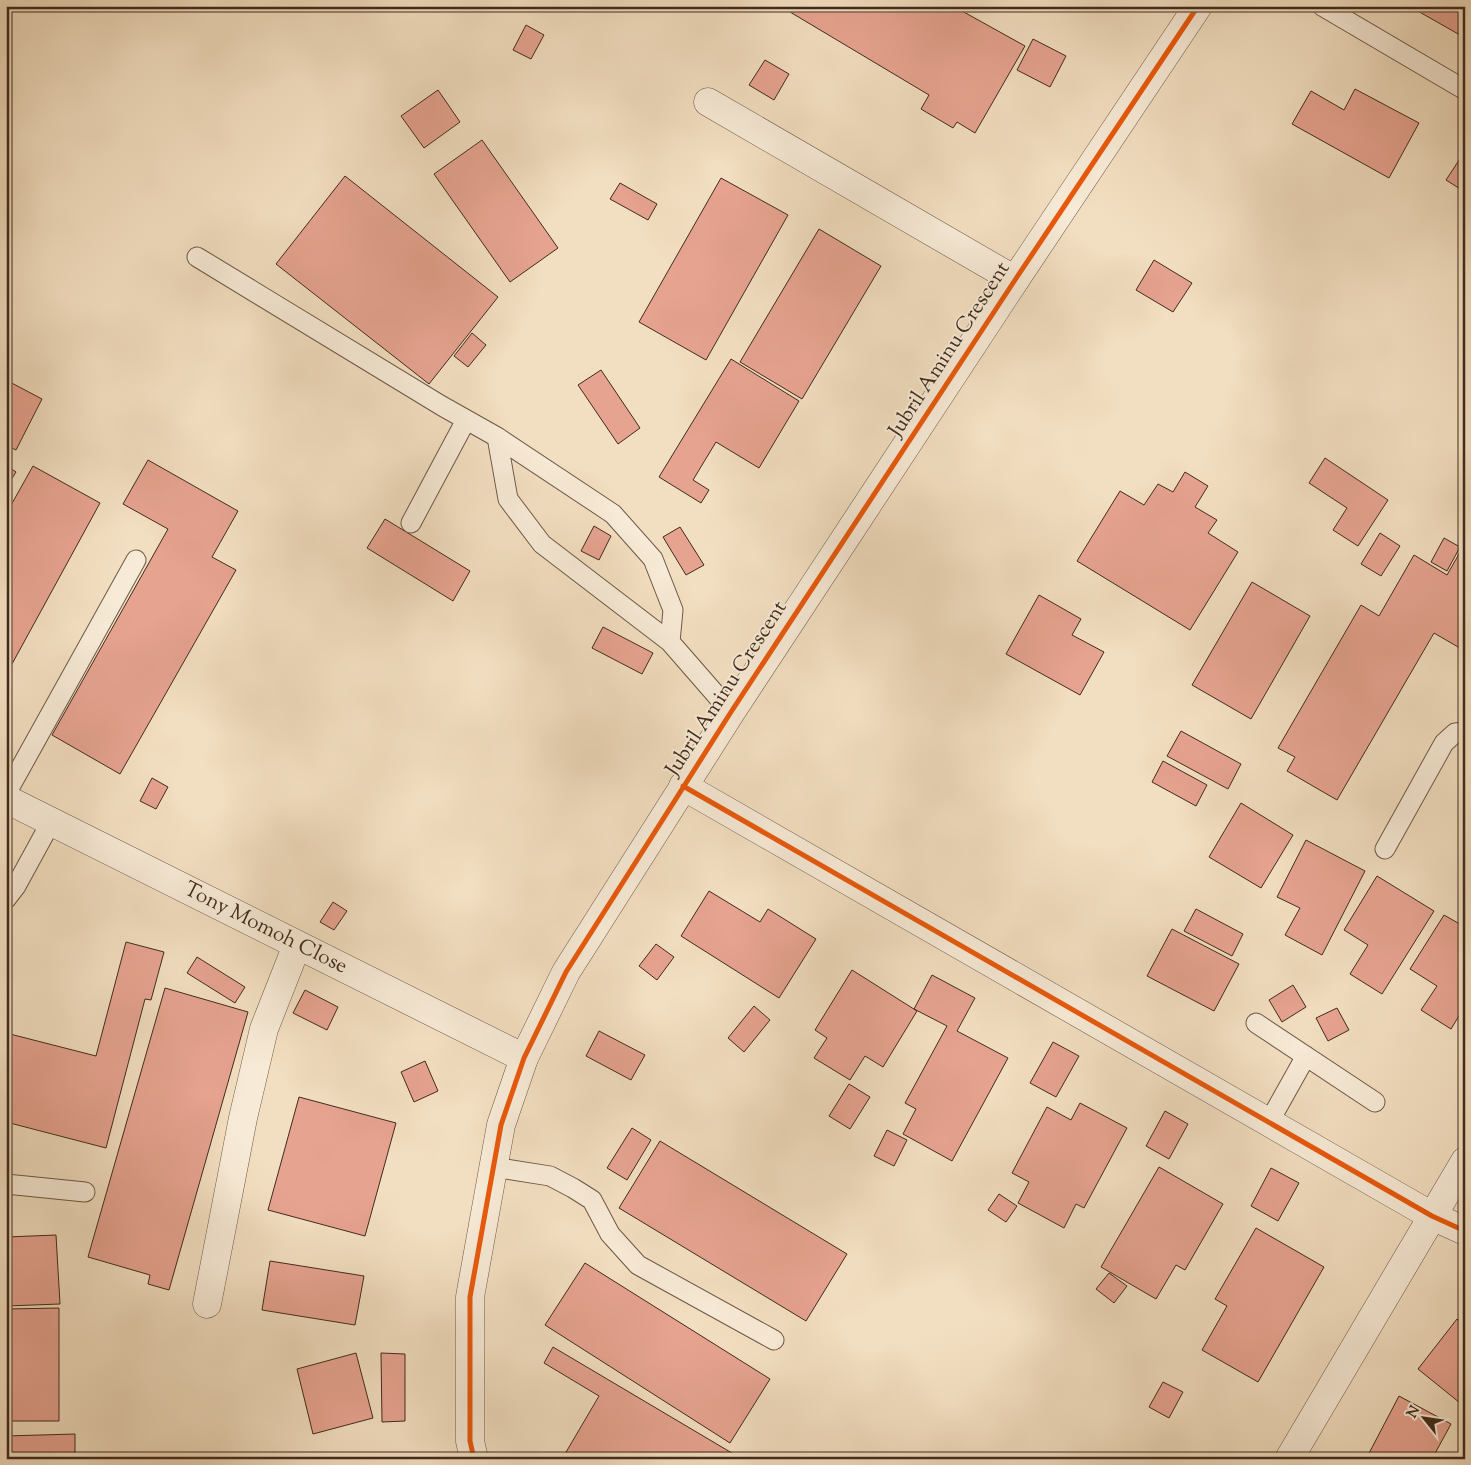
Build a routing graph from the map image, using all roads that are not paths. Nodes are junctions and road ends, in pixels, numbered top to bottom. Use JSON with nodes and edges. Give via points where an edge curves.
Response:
{"nodes":[{"id":1,"x":1322,"y":6,"type":"edge"},
{"id":2,"x":1192,"y":9,"type":"edge"},
{"id":3,"x":1465,"y":90,"type":"edge"},
{"id":4,"x":708,"y":102,"type":"dead end"},
{"id":5,"x":197,"y":258,"type":"dead end"},
{"id":6,"x":1015,"y":280,"type":"junction"},
{"id":7,"x":466,"y":420,"type":"junction"},
{"id":8,"x":497,"y":437,"type":"junction"},
{"id":9,"x":411,"y":523,"type":"dead end"},
{"id":10,"x":136,"y":560,"type":"dead end"},
{"id":11,"x":670,"y":642,"type":"junction"},
{"id":12,"x":731,"y":712,"type":"junction"},
{"id":13,"x":1465,"y":732,"type":"edge"},
{"id":14,"x":683,"y":786,"type":"junction"},
{"id":15,"x":6,"y":794,"type":"edge"},
{"id":16,"x":6,"y":799,"type":"edge"},
{"id":17,"x":50,"y":822,"type":"junction"},
{"id":18,"x":1385,"y":849,"type":"dead end"},
{"id":19,"x":6,"y":899,"type":"edge"},
{"id":20,"x":297,"y":945,"type":"junction"},
{"id":21,"x":1256,"y":1022,"type":"dead end"},
{"id":22,"x":1306,"y":1056,"type":"junction"},
{"id":23,"x":524,"y":1058,"type":"junction"},
{"id":24,"x":1375,"y":1102,"type":"dead end"},
{"id":25,"x":1269,"y":1122,"type":"junction"},
{"id":26,"x":1465,"y":1160,"type":"edge"},
{"id":27,"x":493,"y":1167,"type":"junction"},
{"id":28,"x":6,"y":1184,"type":"edge"},
{"id":29,"x":85,"y":1192,"type":"dead end"},
{"id":30,"x":1432,"y":1216,"type":"junction"},
{"id":31,"x":1465,"y":1231,"type":"edge"},
{"id":32,"x":206,"y":1304,"type":"dead end"},
{"id":33,"x":774,"y":1340,"type":"dead end"},
{"id":34,"x":474,"y":1459,"type":"edge"},
{"id":35,"x":1289,"y":1459,"type":"edge"}],
"edges":[{"from":1,"to":3,"type":"lane"},
{"from":2,"to":6,"type":"street","name":"Jubril Aminu Crescent"},
{"from":4,"to":6,"type":"street"},
{"from":5,"to":7,"type":"lane"},
{"from":6,"to":12,"type":"street","name":"Jubril Aminu Crescent"},
{"from":7,"to":8,"type":"lane"},
{"from":7,"to":9,"type":"lane"},
{"from":8,"to":11,"type":"lane","via":[[508,499],[542,544]]},
{"from":8,"to":11,"type":"lane","via":[[613,514],[653,559],[673,610]]},
{"from":10,"to":15,"type":"lane"},
{"from":11,"to":12,"type":"lane"},
{"from":12,"to":14,"type":"street","name":"Jubril Aminu Crescent"},
{"from":13,"to":18,"type":"lane","via":[[1455,733],[1444,743]]},
{"from":14,"to":23,"type":"street","name":"Jubril Aminu Crescent","via":[[566,972]]},
{"from":14,"to":25,"type":"street"},
{"from":16,"to":17,"type":"street","name":"Tony Momoh Close"},
{"from":17,"to":19,"type":"lane"},
{"from":17,"to":20,"type":"street","name":"Tony Momoh Close"},
{"from":20,"to":23,"type":"street","name":"Tony Momoh Close"},
{"from":20,"to":32,"type":"street","via":[[264,1029]]},
{"from":21,"to":22,"type":"lane"},
{"from":22,"to":24,"type":"lane"},
{"from":22,"to":25,"type":"lane"},
{"from":23,"to":27,"type":"street","name":"Jubril Aminu Crescent","via":[[501,1125]]},
{"from":25,"to":30,"type":"street"},
{"from":26,"to":30,"type":"street"},
{"from":27,"to":33,"type":"lane","via":[[550,1176],[574,1188],[592,1200],[610,1234],[638,1265]]},
{"from":27,"to":34,"type":"street","name":"Jubril Aminu Crescent","via":[[470,1297],[470,1441]]},
{"from":28,"to":29,"type":"lane"},
{"from":30,"to":31,"type":"street"},
{"from":30,"to":35,"type":"street"}]}
